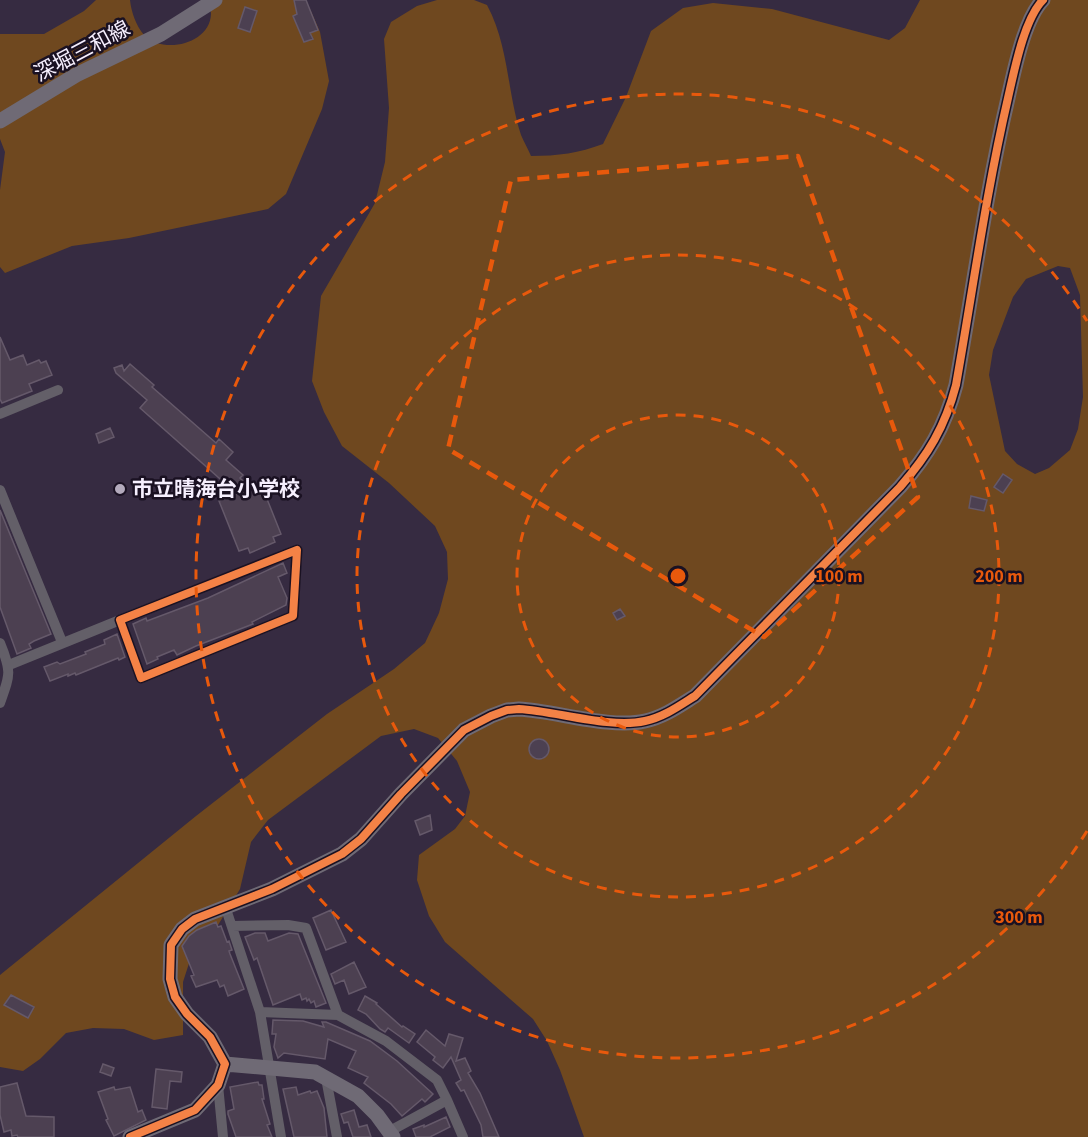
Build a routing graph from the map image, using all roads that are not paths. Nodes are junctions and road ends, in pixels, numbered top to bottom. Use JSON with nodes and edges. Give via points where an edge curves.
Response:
{"nodes":[{"id":1,"x":215,"y":0,"type":"edge"},
{"id":2,"x":1043,"y":0,"type":"edge"},
{"id":3,"x":0,"y":121,"type":"edge"},
{"id":4,"x":58,"y":390,"type":"dead end"},
{"id":5,"x":0,"y":414,"type":"edge"},
{"id":6,"x":0,"y":490,"type":"edge"},
{"id":7,"x":120,"y":620,"type":"junction"},
{"id":8,"x":62,"y":642,"type":"junction"},
{"id":9,"x":0,"y":644,"type":"edge"},
{"id":10,"x":9,"y":665,"type":"junction"},
{"id":11,"x":0,"y":703,"type":"edge"},
{"id":12,"x":226,"y":909,"type":"junction"},
{"id":13,"x":232,"y":926,"type":"junction"},
{"id":14,"x":260,"y":1012,"type":"junction"},
{"id":15,"x":338,"y":1015,"type":"junction"},
{"id":16,"x":225,"y":1064,"type":"junction"},
{"id":17,"x":269,"y":1070,"type":"junction"},
{"id":18,"x":326,"y":1078,"type":"junction"},
{"id":19,"x":218,"y":1085,"type":"junction"},
{"id":20,"x":447,"y":1100,"type":"junction"},
{"id":21,"x":391,"y":1134,"type":"edge"},
{"id":22,"x":130,"y":1137,"type":"edge"},
{"id":23,"x":223,"y":1137,"type":"edge"},
{"id":24,"x":281,"y":1137,"type":"edge"},
{"id":25,"x":337,"y":1137,"type":"edge"},
{"id":26,"x":463,"y":1137,"type":"edge"}],
"edges":[{"from":1,"to":3,"type":"street","name":"深堀三和線","via":[[162,34],[75,75]]},
{"from":2,"to":12,"type":"street","via":[[1018,53],[988,191],[949,410],[923,461],[900,488],[695,696],[670,712],[623,723],[519,709],[478,721],[464,730],[349,849],[311,871]]},
{"from":4,"to":5,"type":"street"},
{"from":6,"to":8,"type":"street"},
{"from":7,"to":7,"type":"street","via":[[141,678],[293,616],[297,550]]},
{"from":7,"to":8,"type":"street"},
{"from":8,"to":10,"type":"street"},
{"from":9,"to":10,"type":"street"},
{"from":10,"to":11,"type":"street"},
{"from":12,"to":13,"type":"street"},
{"from":12,"to":16,"type":"street","via":[[195,919],[182,929],[171,945],[170,979],[175,997],[210,1037]]},
{"from":13,"to":14,"type":"street"},
{"from":13,"to":15,"type":"street","via":[[306,927]]},
{"from":14,"to":15,"type":"street"},
{"from":14,"to":17,"type":"street"},
{"from":15,"to":20,"type":"street","via":[[386,1041],[437,1080]]},
{"from":16,"to":17,"type":"street"},
{"from":16,"to":19,"type":"street"},
{"from":17,"to":18,"type":"street","via":[[315,1072]]},
{"from":17,"to":24,"type":"street"},
{"from":18,"to":21,"type":"street","via":[[358,1096]]},
{"from":18,"to":25,"type":"street"},
{"from":19,"to":22,"type":"street","via":[[195,1110]]},
{"from":19,"to":23,"type":"street"},
{"from":20,"to":21,"type":"street"},
{"from":20,"to":26,"type":"street"}]}
